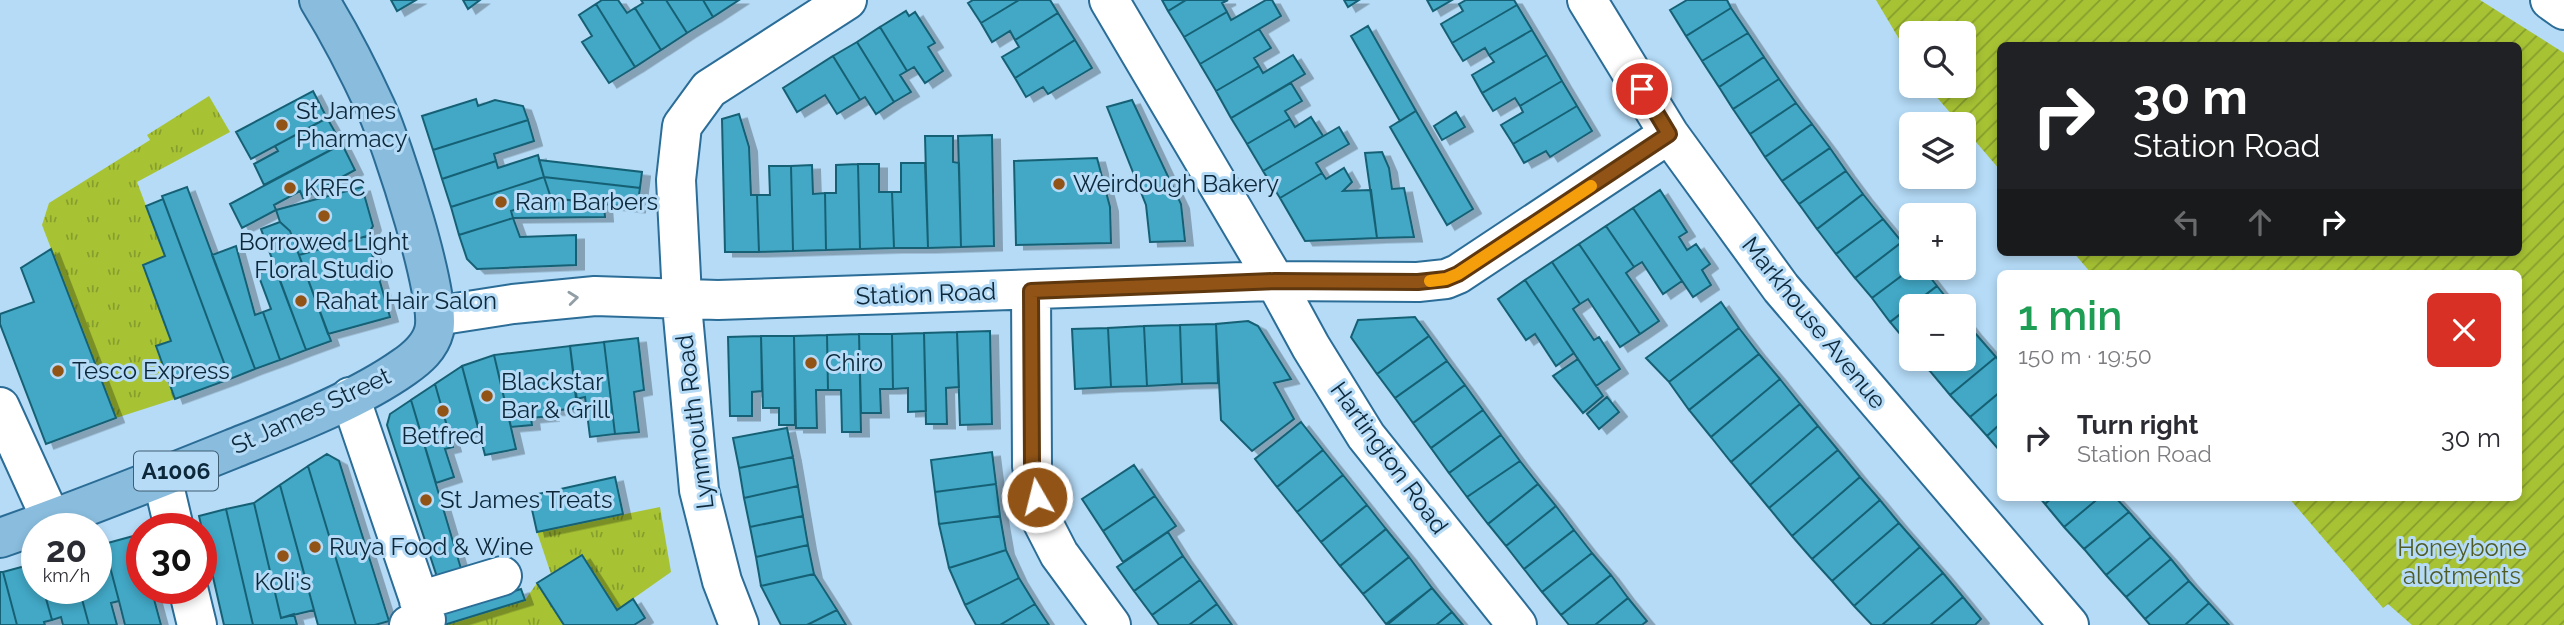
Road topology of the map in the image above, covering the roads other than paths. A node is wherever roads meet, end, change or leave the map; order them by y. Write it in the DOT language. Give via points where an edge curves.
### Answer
graph roads {
  1 [pos="319,0"];
  2 [pos="847,0"];
  3 [pos="1109,0"];
  4 [pos="1587,0"];
  5 [pos="2550,0"];
  6 [pos="2564,10"];
  7 [pos="1669,134"];
  8 [pos="1275,281"];
  9 [pos="1031,291"];
  10 [pos="682,298"];
  11 [pos="436,316"];
  12 [pos="350,397"];
  13 [pos="0,407"];
  14 [pos="162,477"];
  15 [pos="48,513"];
  16 [pos="67,513"];
  17 [pos="170,513"];
  18 [pos="21,530"];
  19 [pos="0,538"];
  20 [pos="502,576"];
  21 [pos="192,604"];
  22 [pos="418,615"];
  23 [pos="197,625"];
  24 [pos="739,625"];
  25 [pos="1111,625"];
  26 [pos="1517,625"];
  27 [pos="2069,625"];
  1 -- 11 [label="main road, St James Street / A1006" via="376,109 425,259"];
  2 -- 10 [label="street, Lynmouth Road" via="709,89 682,126 676,180"];
  3 -- 8 [label="street, Hartington Road"];
  4 -- 7 [label="street, Markhouse Avenue"];
  5 -- 6 [label="street"];
  7 -- 8 [label="street, Station Road" via="1446,279"];
  7 -- 27 [label="street, Markhouse Avenue" via="1781,288"];
  8 -- 9 [label="street, Station Road"];
  8 -- 26 [label="street, Hartington Road" via="1366,436"];
  9 -- 10 [label="street, Station Road"];
  9 -- 25 [label="street" via="1032,466 1041,519 1059,554"];
  11 -- 10 [label="street, Station Road, one-way" via="595,296"];
  10 -- 24 [label="street, Lynmouth Road" via="699,490 722,581"];
  11 -- 12 [label="main road, St James Street / A1006" via="427,347 403,367"];
  12 -- 14 [label="main road, St James Street / A1006"];
  12 -- 22 [label="street"];
  13 -- 15 [label="street"];
  14 -- 16 [label="main road, St James Street / A1006"];
  14 -- 17 [label="street"];
  18 -- 19 [label="main road, St James Street / A1006"];
  20 -- 22 [label="street"];
  21 -- 23 [label="street"];
}
